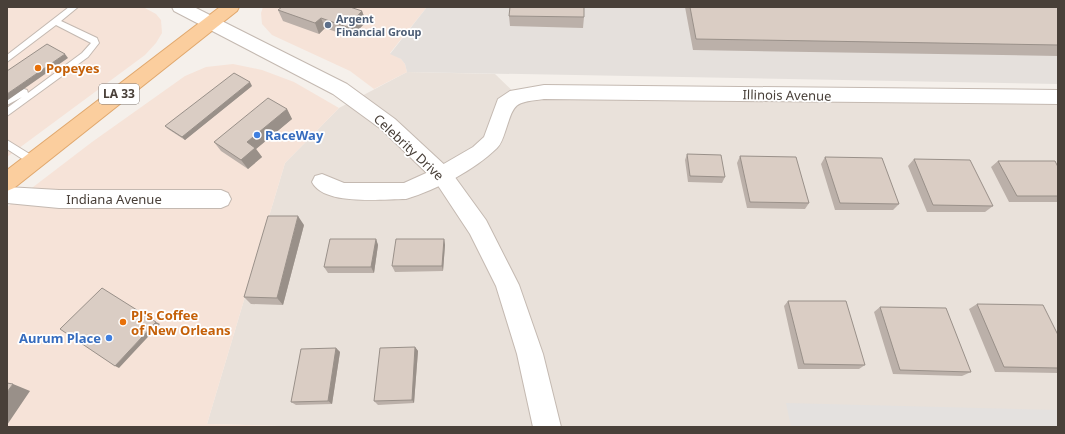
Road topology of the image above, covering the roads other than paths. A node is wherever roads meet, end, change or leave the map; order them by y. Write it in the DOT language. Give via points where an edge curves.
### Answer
graph roads {
  1 [pos="74,7"];
  2 [pos="180,7"];
  3 [pos="231,7"];
  4 [pos="55,22"];
  5 [pos="212,22"];
  6 [pos="7,59"];
  7 [pos="73,63"];
  8 [pos="1058,97"];
  9 [pos="7,102"];
  10 [pos="7,113"];
  11 [pos="7,144"];
  12 [pos="33,161"];
  13 [pos="442,175"];
  14 [pos="7,182"];
  15 [pos="322,182"];
  16 [pos="7,196"];
  17 [pos="221,199"];
  18 [pos="547,427"];
  1 -- 4 [label="lane"];
  2 -- 5 [label="street, Celebrity Drive"];
  3 -- 5 [label="main road, LA 33"];
  4 -- 6 [label="lane"];
  4 -- 7 [label="lane" via="94,40 93,47"];
  5 -- 12 [label="main road, LA 33"];
  5 -- 13 [label="street, Celebrity Drive" via="340,89 388,124"];
  7 -- 9 [label="lane" via="65,64"];
  7 -- 10 [label="lane"];
  8 -- 13 [label="street, Illinois Avenue" via="544,92 516,96 505,104 492,141 463,164"];
  11 -- 12 [label="lane"];
  12 -- 14 [label="main road, LA 33"];
  13 -- 15 [label="street" via="406,191 342,191"];
  13 -- 18 [label="street, Celebrity Drive" via="478,227 507,285 530,354"];
  16 -- 17 [label="street, Indiana Avenue" via="59,199"];
}
